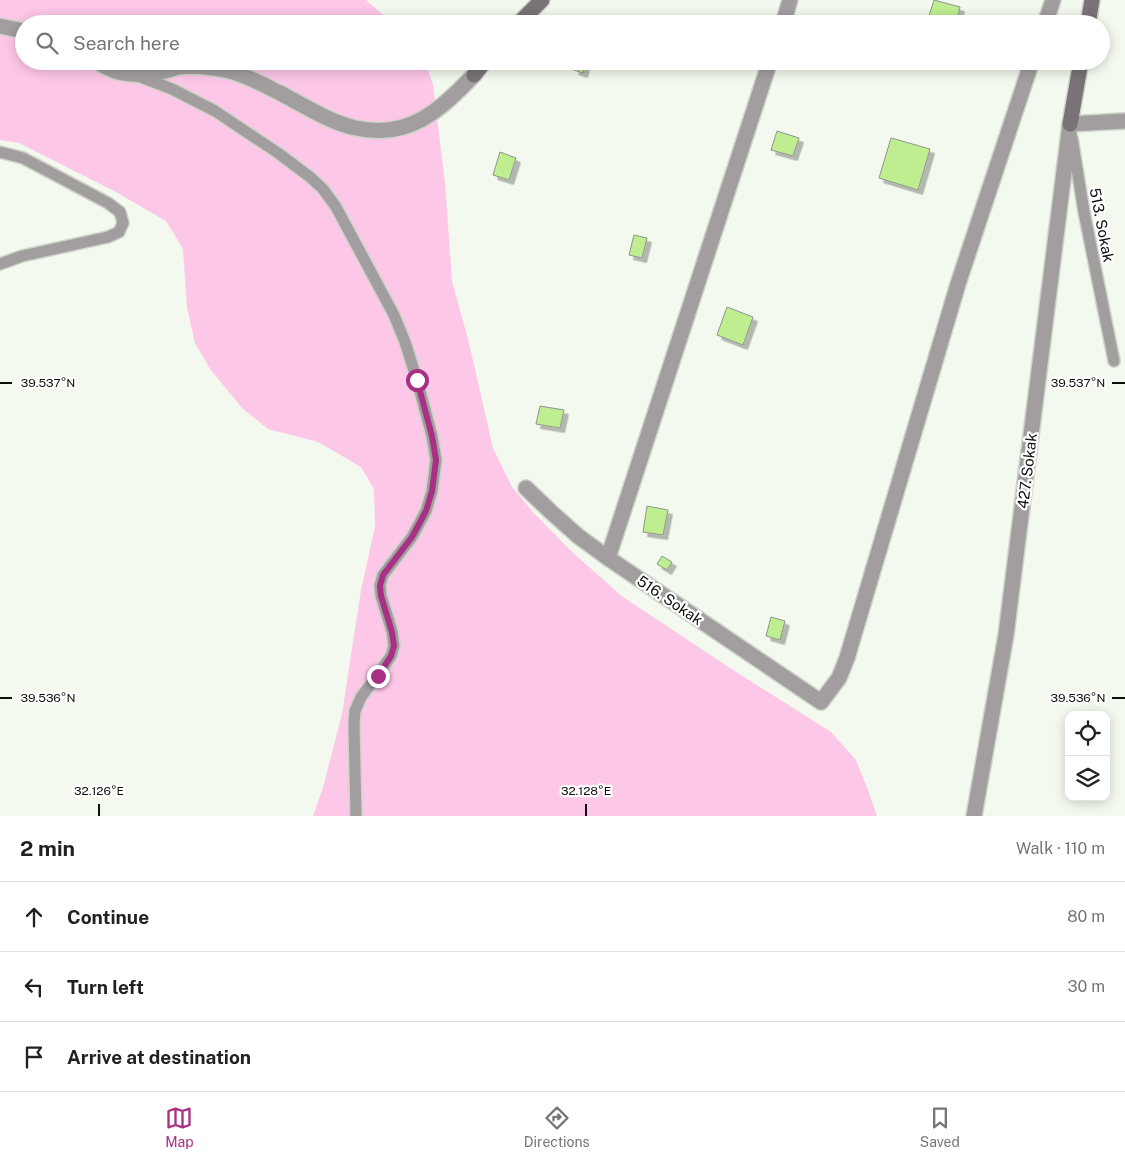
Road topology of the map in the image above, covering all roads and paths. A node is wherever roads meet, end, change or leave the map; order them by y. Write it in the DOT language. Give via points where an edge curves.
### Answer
graph roads {
  1 [pos="542,0"];
  2 [pos="790,0"];
  3 [pos="1053,0"];
  4 [pos="1092,0"];
  5 [pos="527,15"];
  6 [pos="786,15"];
  7 [pos="1048,15"];
  8 [pos="1090,15"];
  9 [pos="0,26"];
  10 [pos="15,29"];
  11 [pos="114,70"];
  12 [pos="170,70"];
  13 [pos="225,70"];
  14 [pos="478,70"];
  15 [pos="767,70"];
  16 [pos="1029,70"];
  17 [pos="1079,70"];
  18 [pos="133,74"];
  19 [pos="1125,122"];
  20 [pos="1070,124"];
  21 [pos="0,152"];
  22 [pos="0,264"];
  23 [pos="1114,361"];
  24 [pos="526,488"];
  25 [pos="608,558"];
  26 [pos="356,816"];
  27 [pos="974,816"];
  1 -- 5 [label="street"];
  2 -- 6 [label="street"];
  3 -- 7 [label="street"];
  4 -- 8 [label="street"];
  9 -- 10 [label="street"];
  11 -- 18 [label="street"];
  12 -- 18 [label="street"];
  13 -- 14 [label="street" via="247,77 329,118 355,128 376,131 396,130 432,114"];
  15 -- 25 [label="street"];
  16 -- 25 [label="street, 516. Sokak" via="958,284 847,658 839,678 821,702"];
  17 -- 20 [label="street"];
  18 -- 26 [label="lane" via="215,111 278,153 323,189 394,315 417,380 436,460 432,491 412,537 383,575 380,586 394,646 391,656 361,697 355,711"];
  19 -- 20 [label="street"];
  20 -- 23 [label="lane, 513. Sokak"];
  20 -- 27 [label="street, 427. Sokak" via="1006,635"];
  21 -- 22 [label="lane" via="23,158 108,202 120,212 123,223 119,232 108,237"];
  24 -- 25 [label="street, 516. Sokak" via="578,536"];
}
